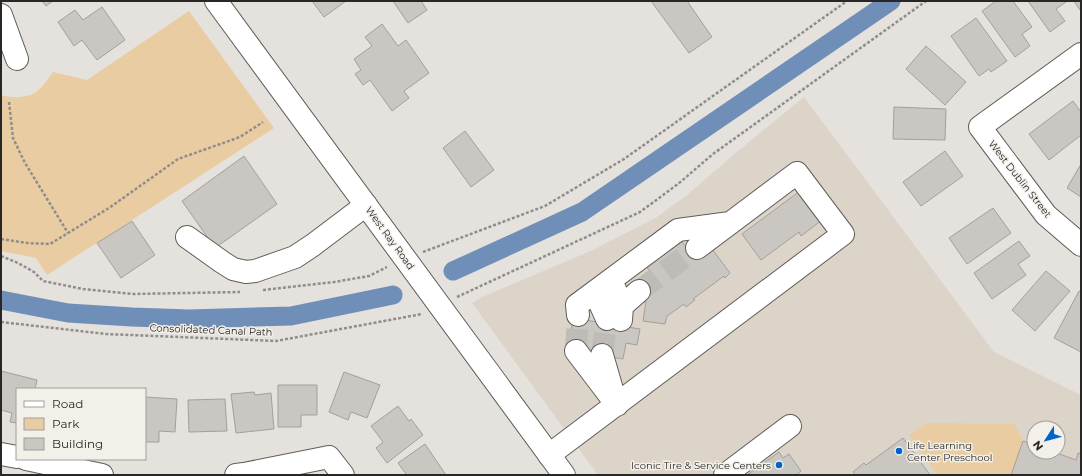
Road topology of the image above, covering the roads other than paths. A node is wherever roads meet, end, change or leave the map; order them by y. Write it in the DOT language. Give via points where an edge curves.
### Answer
graph roads {
  1 [pos="216,1"];
  2 [pos="1,15"];
  3 [pos="1081,54"];
  4 [pos="17,59"];
  5 [pos="366,205"];
  6 [pos="731,223"];
  7 [pos="187,237"];
  8 [pos="1081,245"];
  9 [pos="697,248"];
  10 [pos="603,286"];
  11 [pos="639,291"];
  12 [pos="604,316"];
  13 [pos="617,406"];
  14 [pos="790,426"];
  15 [pos="1,454"];
  16 [pos="550,455"];
  17 [pos="16,457"];
  18 [pos="31,460"];
  19 [pos="102,475"];
  20 [pos="236,475"];
  21 [pos="343,475"];
  22 [pos="564,475"];
  23 [pos="724,475"];
  1 -- 5 [label="main road, West Ray Road"];
  2 -- 4 [label="main road"];
  3 -- 8 [label="main road, West Dublin Street" via="980,127 1046,215"];
  5 -- 7 [label="main road" via="295,256 255,271 246,272 233,268"];
  5 -- 16 [label="main road, West Ray Road"];
  6 -- 9 [label="main road"];
  6 -- 10 [label="main road" via="678,230"];
  6 -- 13 [label="main road" via="797,173 843,234"];
  10 -- 12 [label="main road"];
  10 -- 12 [label="main road" via="577,305"];
  11 -- 12 [label="main road"];
  13 -- 13 [label="main road" via="596,354"];
  13 -- 16 [label="main road"];
  14 -- 23 [label="main road"];
  15 -- 17 [label="main road"];
  16 -- 22 [label="main road, West Ray Road"];
  18 -- 19 [label="main road"];
  20 -- 21 [label="main road" via="329,457"];
}
